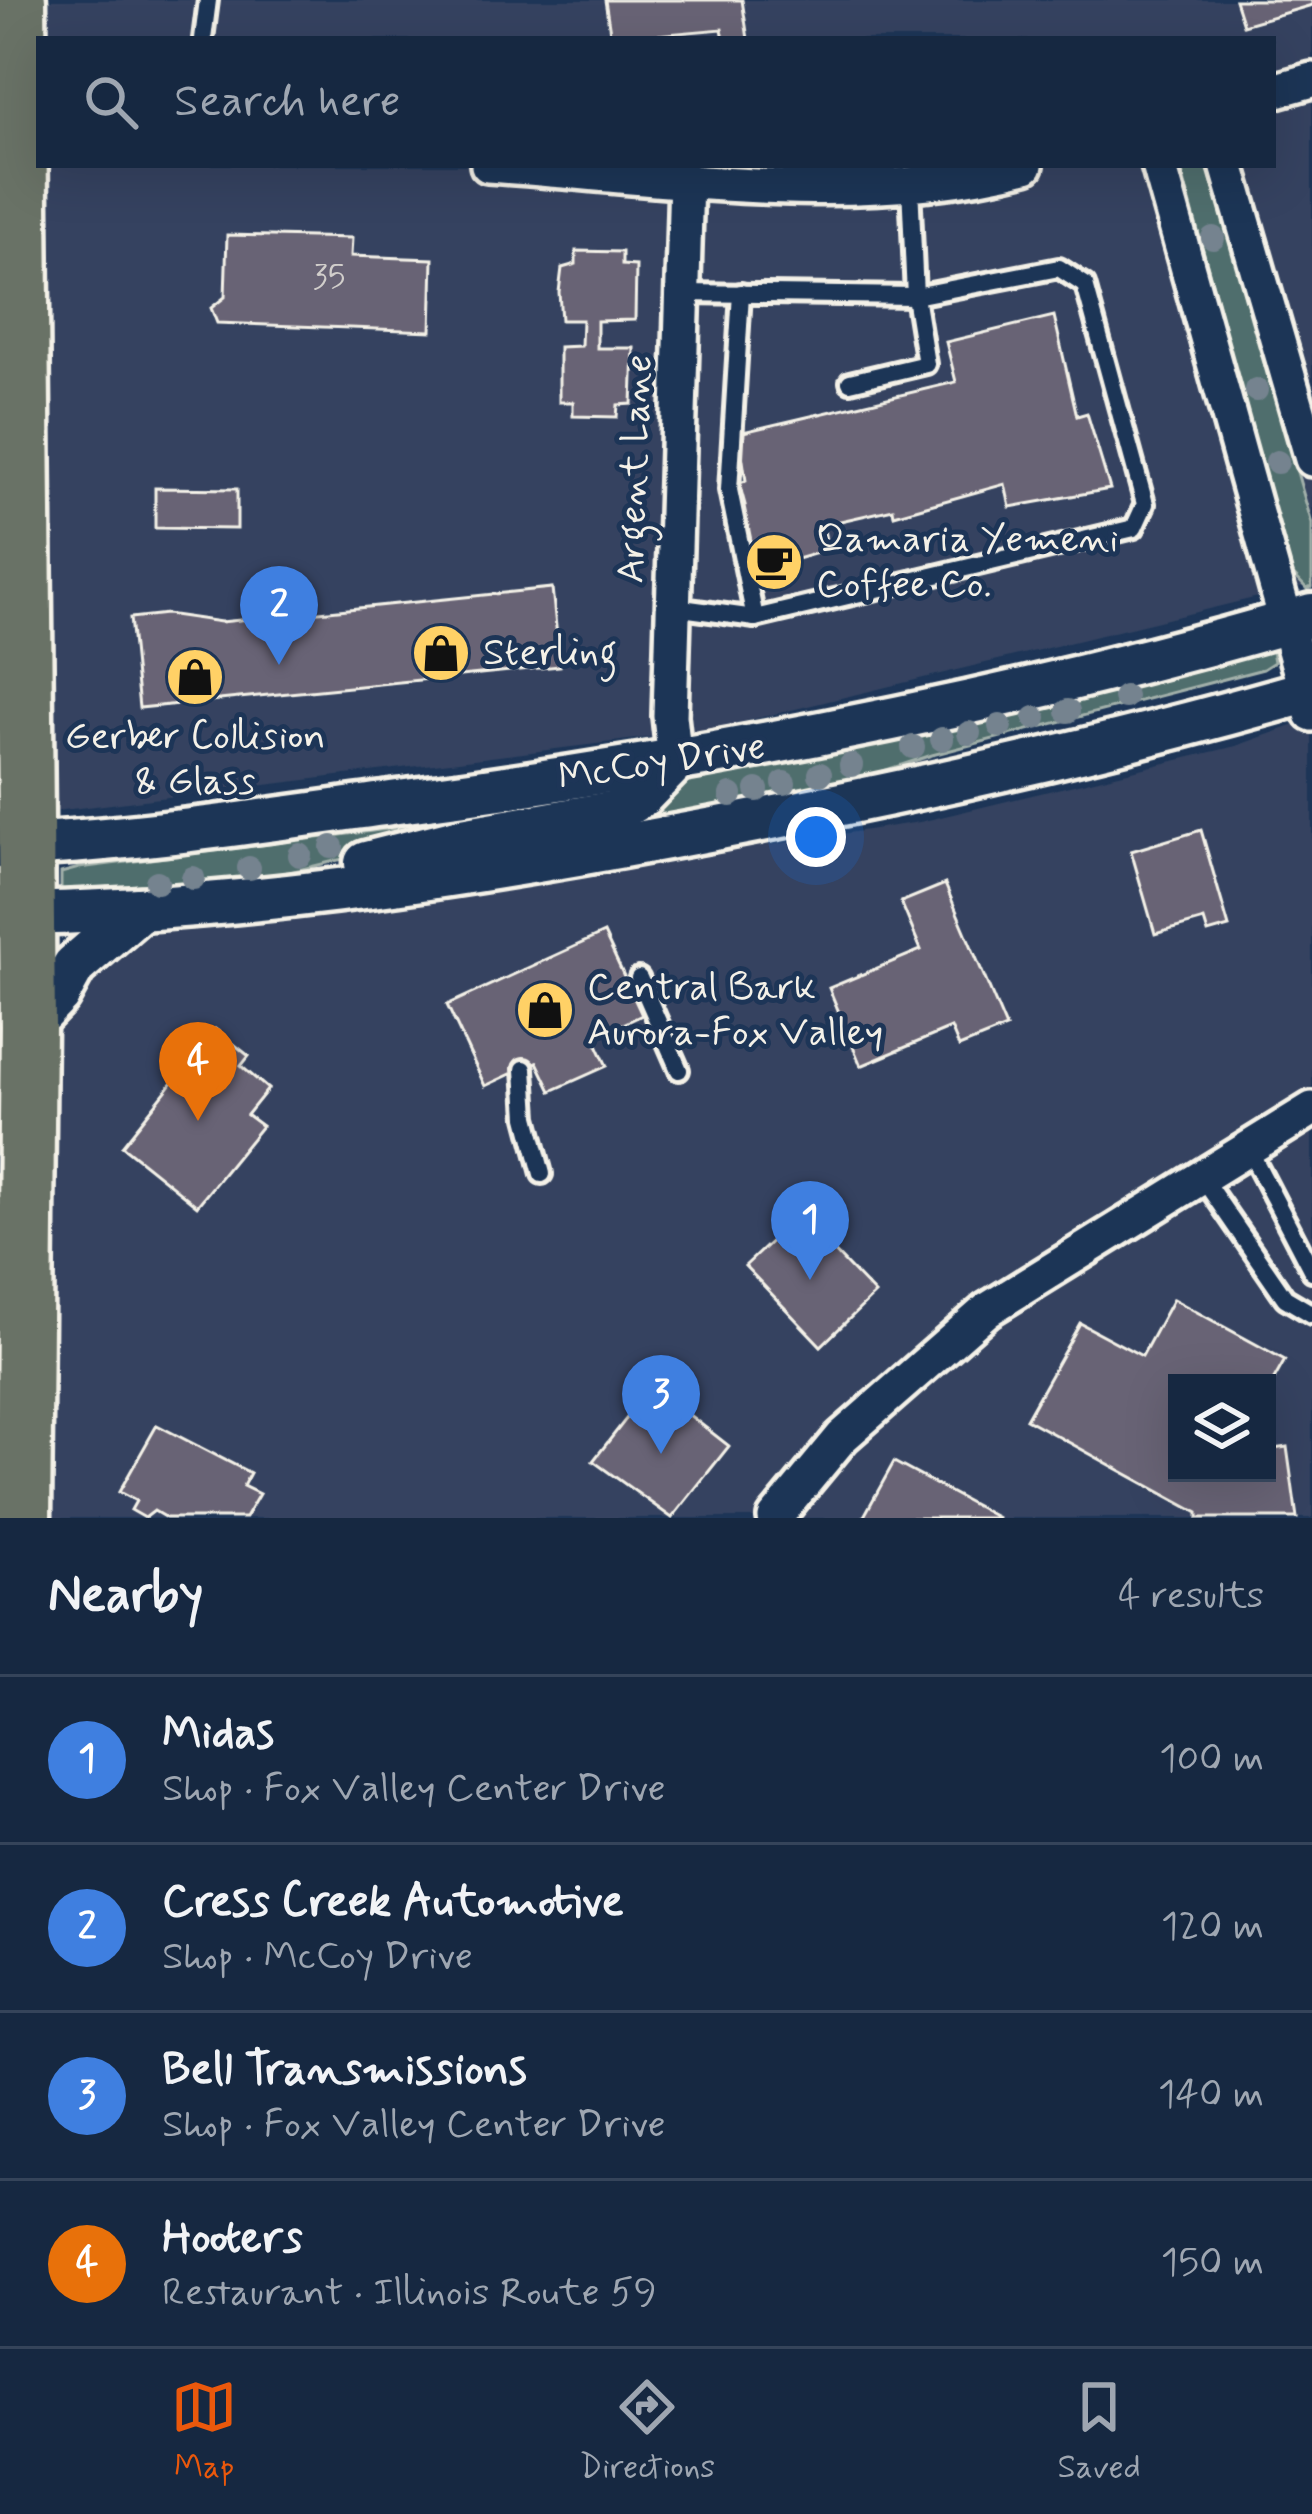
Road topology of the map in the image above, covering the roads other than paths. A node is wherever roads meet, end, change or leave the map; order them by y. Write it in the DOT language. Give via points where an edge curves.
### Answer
graph roads {
  1 [pos="18,0"];
  2 [pos="208,0"];
  3 [pos="203,36"];
  4 [pos="1312,80"];
  5 [pos="1276,90"];
  6 [pos="28,135"];
  7 [pos="530,168"];
  8 [pos="1008,168"];
  9 [pos="1160,168"];
  10 [pos="1228,168"];
  11 [pos="686,179"];
  12 [pos="910,184"];
  13 [pos="683,293"];
  14 [pos="741,293"];
  15 [pos="915,296"];
  16 [pos="850,382"];
  17 [pos="1312,460"];
  18 [pos="674,607"];
  19 [pos="755,617"];
  20 [pos="1299,619"];
  21 [pos="1310,698"];
  22 [pos="675,761"];
  23 [pos="12,845"];
  24 [pos="190,907"];
  25 [pos="140,909"];
  26 [pos="13,914"];
  27 [pos="639,978"];
  28 [pos="28,1026"];
  29 [pos="524,1069"];
  30 [pos="679,1070"];
  31 [pos="1312,1109"];
  32 [pos="1247,1146"];
  33 [pos="542,1174"];
  34 [pos="1201,1175"];
  35 [pos="1310,1263"];
  36 [pos="1312,1314"];
  37 [pos="23,1518"];
  38 [pos="775,1518"];
  1 -- 6 [label="main road"];
  2 -- 3 [label="lane"];
  4 -- 5 [label="street"];
  6 -- 23 [label="main road"];
  7 -- 11 [label="street"];
  8 -- 12 [label="street"];
  9 -- 20 [label="street"];
  10 -- 17 [label="street"];
  11 -- 12 [label="street"];
  11 -- 13 [label="street, Argent Lane"];
  12 -- 15 [label="lane"];
  13 -- 14 [label="lane"];
  13 -- 18 [label="street, Argent Lane"];
  14 -- 15 [label="lane"];
  14 -- 19 [label="lane" via="729,490"];
  15 -- 16 [label="lane" via="926,364"];
  15 -- 19 [label="lane" via="1059,268 1085,285 1144,504 1134,528"];
  18 -- 19 [label="lane"];
  18 -- 22 [label="street, Argent Lane"];
  20 -- 21 [label="street"];
  20 -- 22 [label="street, McCoy Drive" via="1014,694"];
  21 -- 24 [label="street, McCoy Drive" via="818,810 526,864"];
  22 -- 23 [label="street, McCoy Drive" via="247,823"];
  22 -- 24 [label="street" via="615,812 457,840"];
  23 -- 26 [label="main road"];
  24 -- 25 [label="street, McCoy Drive"];
  25 -- 26 [label="street, McCoy Drive"];
  25 -- 28 [label="street" via="74,966"];
  26 -- 28 [label="main road"];
  27 -- 30 [label="lane"];
  28 -- 37 [label="main road"];
  29 -- 33 [label="lane"];
  31 -- 32 [label="street"];
  32 -- 34 [label="street"];
  32 -- 35 [label="lane"];
  34 -- 36 [label="lane" via="1285,1298"];
  34 -- 38 [label="street" via="973,1321 842,1437"];
}
